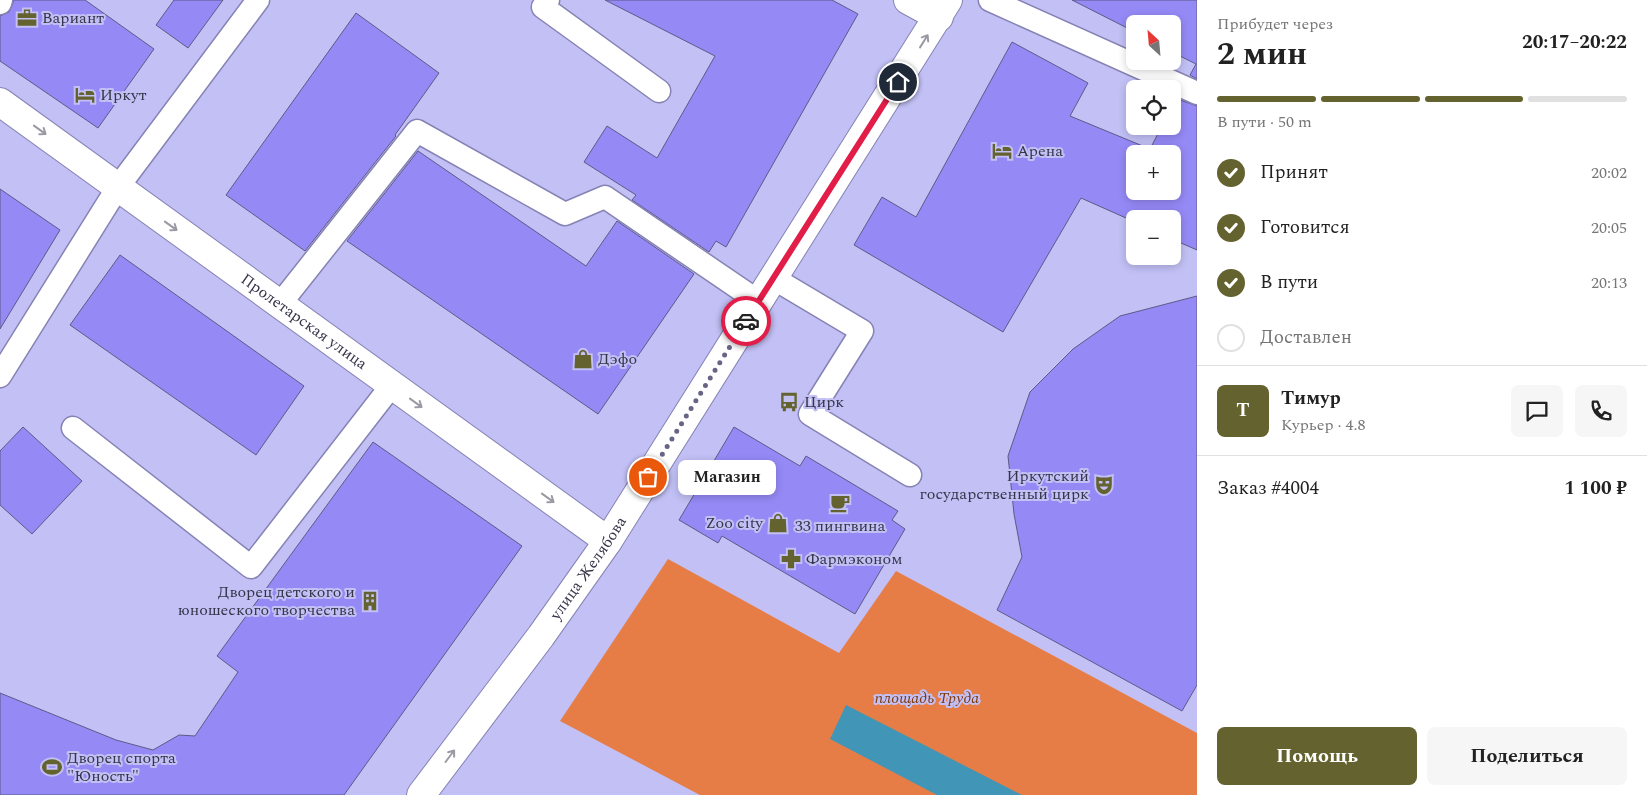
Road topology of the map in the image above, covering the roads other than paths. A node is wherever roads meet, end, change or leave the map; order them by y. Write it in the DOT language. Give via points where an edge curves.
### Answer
graph roads {
  1 [pos="258,0"];
  2 [pos="548,0"];
  3 [pos="908,0"];
  4 [pos="990,0"];
  5 [pos="943,8"];
  6 [pos="659,91"];
  7 [pos="1197,93"];
  8 [pos="0,102"];
  9 [pos="118,187"];
  10 [pos="774,278"];
  11 [pos="759,302"];
  12 [pos="280,304"];
  13 [pos="0,376"];
  14 [pos="392,385"];
  15 [pos="73,428"];
  16 [pos="910,475"];
  17 [pos="608,541"];
  18 [pos="421,795"];
  1 -- 9 [label="lane"];
  2 -- 6 [label="lane" via="544,7"];
  3 -- 5 [label="street"];
  4 -- 7 [label="lane"];
  10 -- 5 [label="street, улица Желябова, one-way"];
  8 -- 9 [label="street, Пролетарская улица, one-way"];
  9 -- 12 [label="street, Пролетарская улица, one-way"];
  9 -- 13 [label="lane"];
  10 -- 11 [label="street, улица Желябова"];
  10 -- 16 [label="lane" via="862,331 810,414"];
  11 -- 12 [label="lane" via="604,196 565,214 417,131"];
  11 -- 17 [label="street, улица Желябова"];
  12 -- 14 [label="street, Пролетарская улица"];
  14 -- 15 [label="lane" via="251,567"];
  14 -- 17 [label="street, Пролетарская улица, one-way"];
  18 -- 17 [label="street, улица Желябова, one-way"];
}
